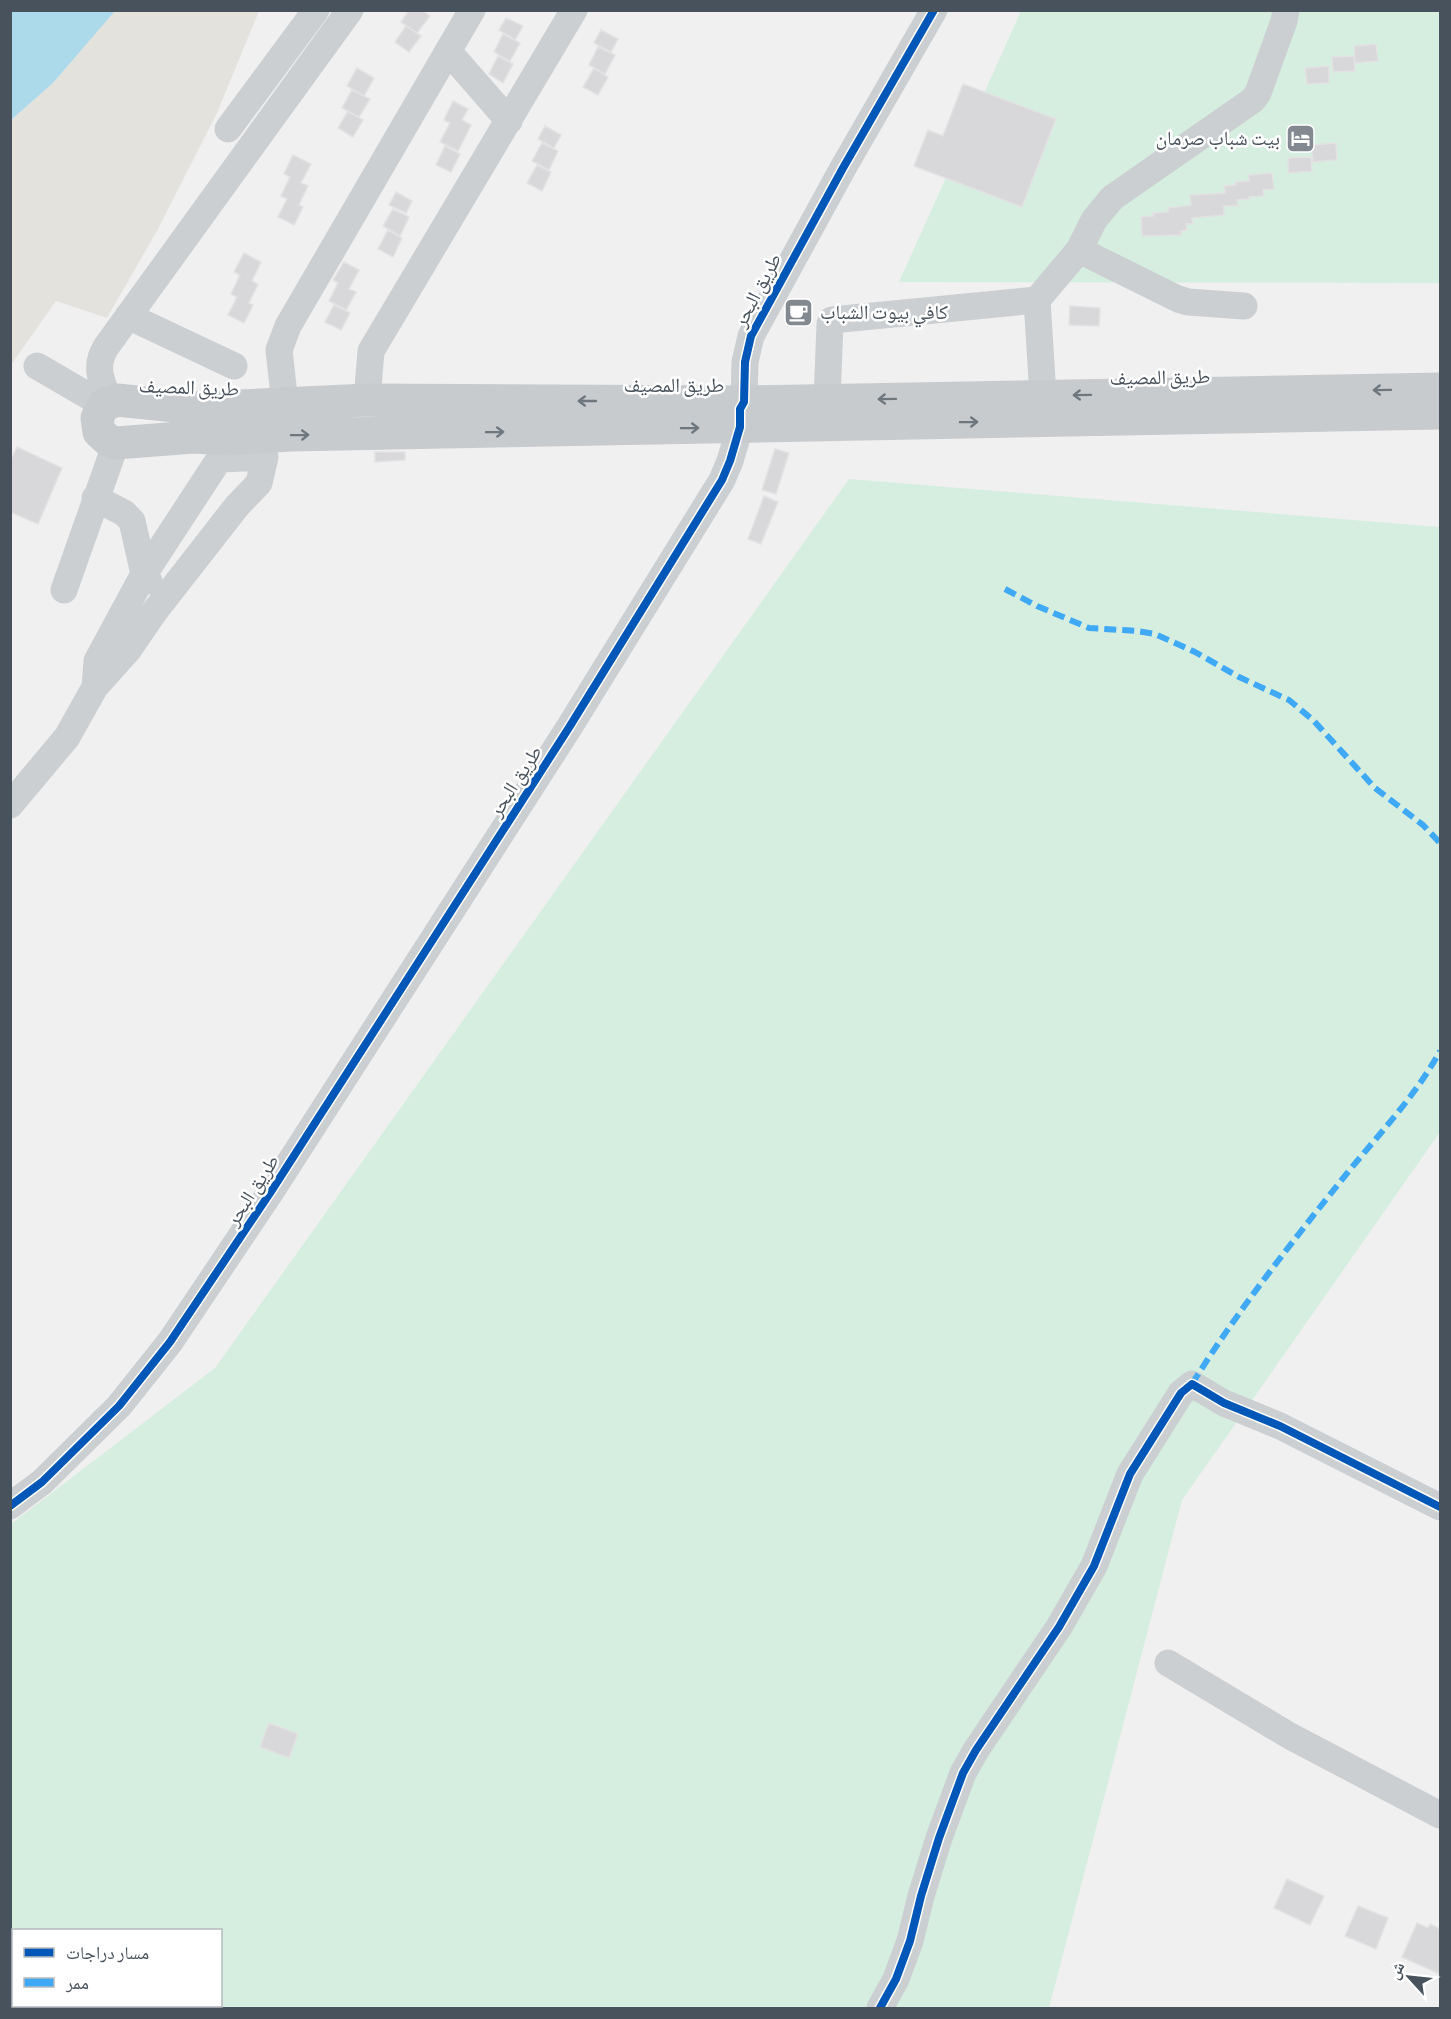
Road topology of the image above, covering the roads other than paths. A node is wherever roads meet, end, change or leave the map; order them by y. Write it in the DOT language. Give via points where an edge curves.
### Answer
graph roads {
  1 [pos="350,10"];
  2 [pos="471,10"];
  3 [pos="574,10"];
  4 [pos="934,10"];
  5 [pos="1286,10"];
  6 [pos="312,16"];
  7 [pos="330,37"];
  8 [pos="448,51"];
  9 [pos="509,121"];
  10 [pos="261,132"];
  11 [pos="1079,250"];
  12 [pos="1037,300"];
  13 [pos="1244,306"];
  14 [pos="128,316"];
  15 [pos="38,366"];
  16 [pos="234,366"];
  17 [pos="1440,389"];
  18 [pos="1043,396"];
  19 [pos="367,400"];
  20 [pos="827,400"];
  21 [pos="107,403"];
  22 [pos="285,404"];
  23 [pos="229,407"];
  24 [pos="742,414"];
  25 [pos="1440,414"];
  26 [pos="194,422"];
  27 [pos="227,440"];
  28 [pos="116,443"];
  29 [pos="95,498"];
  30 [pos="144,574"];
  31 [pos="64,590"];
  32 [pos="163,602"];
  33 [pos="95,687"];
  34 [pos="10,805"];
  35 [pos="10,1506"];
  36 [pos="1440,1507"];
  37 [pos="1168,1664"];
  38 [pos="1440,1815"];
  39 [pos="880,2008"];
  1 -- 7 [label="street"];
  2 -- 8 [label="street"];
  3 -- 9 [label="street"];
  4 -- 24 [label="street, طريق البحر" via="759,318 747,348"];
  5 -- 11 [label="street" via="1253,100 1112,198 1094,220"];
  6 -- 7 [label="street"];
  6 -- 10 [label="street" via="233,122"];
  7 -- 10 [label="street"];
  8 -- 9 [label="street"];
  8 -- 22 [label="street" via="285,334 279,350"];
  9 -- 19 [label="street" via="371,351"];
  10 -- 14 [label="street"];
  11 -- 12 [label="street"];
  11 -- 13 [label="street" via="1178,299"];
  12 -- 18 [label="street"];
  12 -- 20 [label="street" via="832,320"];
  14 -- 16 [label="street"];
  14 -- 21 [label="street" via="99,361"];
  15 -- 21 [label="street"];
  17 -- 18 [label="main road, طريق المصيف, one-way"];
  18 -- 20 [label="main road, طريق المصيف, one-way"];
  19 -- 22 [label="main road, طريق المصيف"];
  24 -- 19 [label="main road, طريق المصيف, one-way"];
  20 -- 24 [label="main road, طريق المصيف"];
  21 -- 26 [label="main road, طريق المصيف" via="117,400"];
  21 -- 28 [label="main road" via="97,418 99,432"];
  22 -- 23 [label="main road, طريق المصيف"];
  23 -- 26 [label="main road, طريق المصيف"];
  23 -- 27 [label="main road"];
  24 -- 25 [label="main road, طريق المصيف, one-way"];
  27 -- 24 [label="main road, طريق المصيف, one-way"];
  24 -- 35 [label="street, طريق البحر" via="722,480 570,726 272,1190 170,1342 119,1406 42,1482"];
  26 -- 27 [label="main road, طريق المصيف"];
  26 -- 28 [label="main road, طريق المصيف"];
  28 -- 29 [label="street"];
  29 -- 30 [label="street" via="124,513 132,522"];
  29 -- 31 [label="street"];
  30 -- 32 [label="street"];
  30 -- 32 [label="street" via="218,461 265,457 259,483"];
  30 -- 33 [label="street" via="97,662"];
  32 -- 33 [label="street"];
  33 -- 34 [label="street" via="68,737"];
  36 -- 39 [label="street" via="1192,1384 1181,1393 1130,1474 1094,1566 1065,1617 963,1773 939,1838 910,1941"];
  37 -- 38 [label="street" via="1290,1736"];
}
